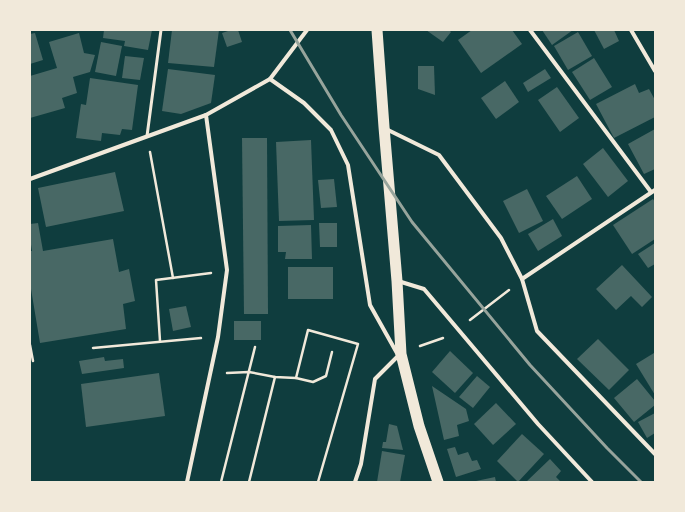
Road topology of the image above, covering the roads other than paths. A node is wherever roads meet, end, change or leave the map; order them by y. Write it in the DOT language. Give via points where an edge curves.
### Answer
graph roads {
  1 [pos="161,30"];
  2 [pos="308,30"];
  3 [pos="377,30"];
  4 [pos="530,30"];
  5 [pos="631,30"];
  6 [pos="655,71"];
  7 [pos="270,79"];
  8 [pos="206,115"];
  9 [pos="384,127"];
  10 [pos="148,136"];
  11 [pos="30,179"];
  12 [pos="653,191"];
  13 [pos="522,279"];
  14 [pos="397,281"];
  15 [pos="399,355"];
  16 [pos="655,454"];
  17 [pos="188,482"];
  18 [pos="356,482"];
  19 [pos="438,482"];
  20 [pos="592,482"];
  1 -- 10 [label="lane"];
  2 -- 7 [label="street"];
  3 -- 9 [label="highway"];
  4 -- 12 [label="street"];
  5 -- 6 [label="street"];
  7 -- 8 [label="street"];
  7 -- 15 [label="street" via="304,103 331,130 348,166 370,305"];
  8 -- 10 [label="street"];
  8 -- 17 [label="street" via="227,270 218,337"];
  9 -- 13 [label="street" via="439,155 501,238"];
  9 -- 14 [label="highway"];
  10 -- 11 [label="street"];
  12 -- 13 [label="street"];
  13 -- 16 [label="street" via="537,331"];
  14 -- 15 [label="highway"];
  14 -- 20 [label="street" via="424,289 538,424"];
  15 -- 18 [label="street" via="375,379"];
  15 -- 19 [label="highway"];
}
